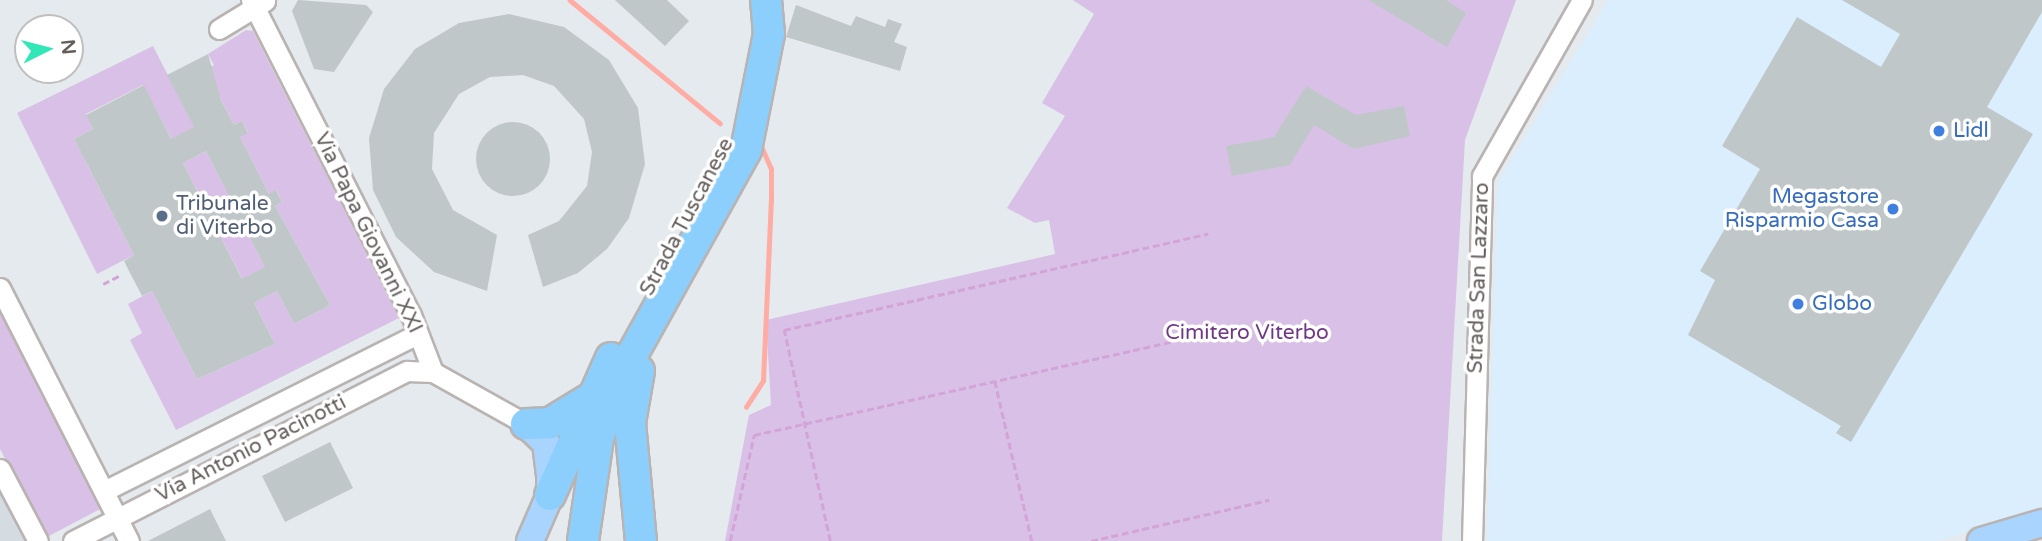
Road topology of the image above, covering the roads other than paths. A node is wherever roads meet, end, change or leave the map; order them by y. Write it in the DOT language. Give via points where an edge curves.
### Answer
graph roads {
  1 [pos="747,0"];
  2 [pos="1581,0"];
  3 [pos="257,3"];
  4 [pos="774,10"];
  5 [pos="219,29"];
  6 [pos="680,273"];
  7 [pos="0,288"];
  8 [pos="417,334"];
  9 [pos="433,372"];
  10 [pos="317,383"];
  11 [pos="329,408"];
  12 [pos="586,410"];
  13 [pos="526,424"];
  14 [pos="166,460"];
  15 [pos="0,469"];
  16 [pos="179,485"];
  17 [pos="104,491"];
  18 [pos="550,495"];
  19 [pos="117,518"];
  20 [pos="2042,523"];
  21 [pos="38,541"];
  22 [pos="74,541"];
  23 [pos="129,541"];
  24 [pos="530,541"];
  25 [pos="565,541"];
  26 [pos="583,541"];
  27 [pos="641,541"];
  28 [pos="1472,541"];
  29 [pos="1981,541"];
  1 -- 12 [label="highway, Strada Tuscanese" via="750,53 729,145"];
  2 -- 28 [label="street, Strada San Lazzaro" via="1482,176"];
  3 -- 5 [label="street"];
  3 -- 8 [label="street, Via Papa Giovanni XXI"];
  4 -- 6 [label="highway, Strada Tuscanese" via="746,150"];
  6 -- 26 [label="highway" via="627,364 598,439"];
  6 -- 27 [label="highway" via="632,393"];
  7 -- 17 [label="street"];
  8 -- 9 [label="street, Via Papa Giovanni XXI"];
  8 -- 10 [label="street, Via Antonio Pacinotti"];
  9 -- 11 [label="street, Via Antonio Pacinotti" via="407,371"];
  9 -- 13 [label="street"];
  10 -- 11 [label="street"];
  10 -- 14 [label="street, Via Antonio Pacinotti"];
  11 -- 16 [label="street, Via Antonio Pacinotti"];
  12 -- 13 [label="highway" via="550,424"];
  12 -- 18 [label="highway, Strada Tuscanese"];
  12 -- 25 [label="highway"];
  13 -- 18 [label="main road" via="546,443"];
  14 -- 16 [label="street"];
  14 -- 17 [label="street, Via Antonio Pacinotti"];
  15 -- 21 [label="street"];
  16 -- 19 [label="street, Via Antonio Pacinotti"];
  17 -- 19 [label="street"];
  18 -- 24 [label="main road"];
  19 -- 22 [label="street, Via Antonio Pacinotti"];
  19 -- 23 [label="street"];
  20 -- 29 [label="main road"];
}
